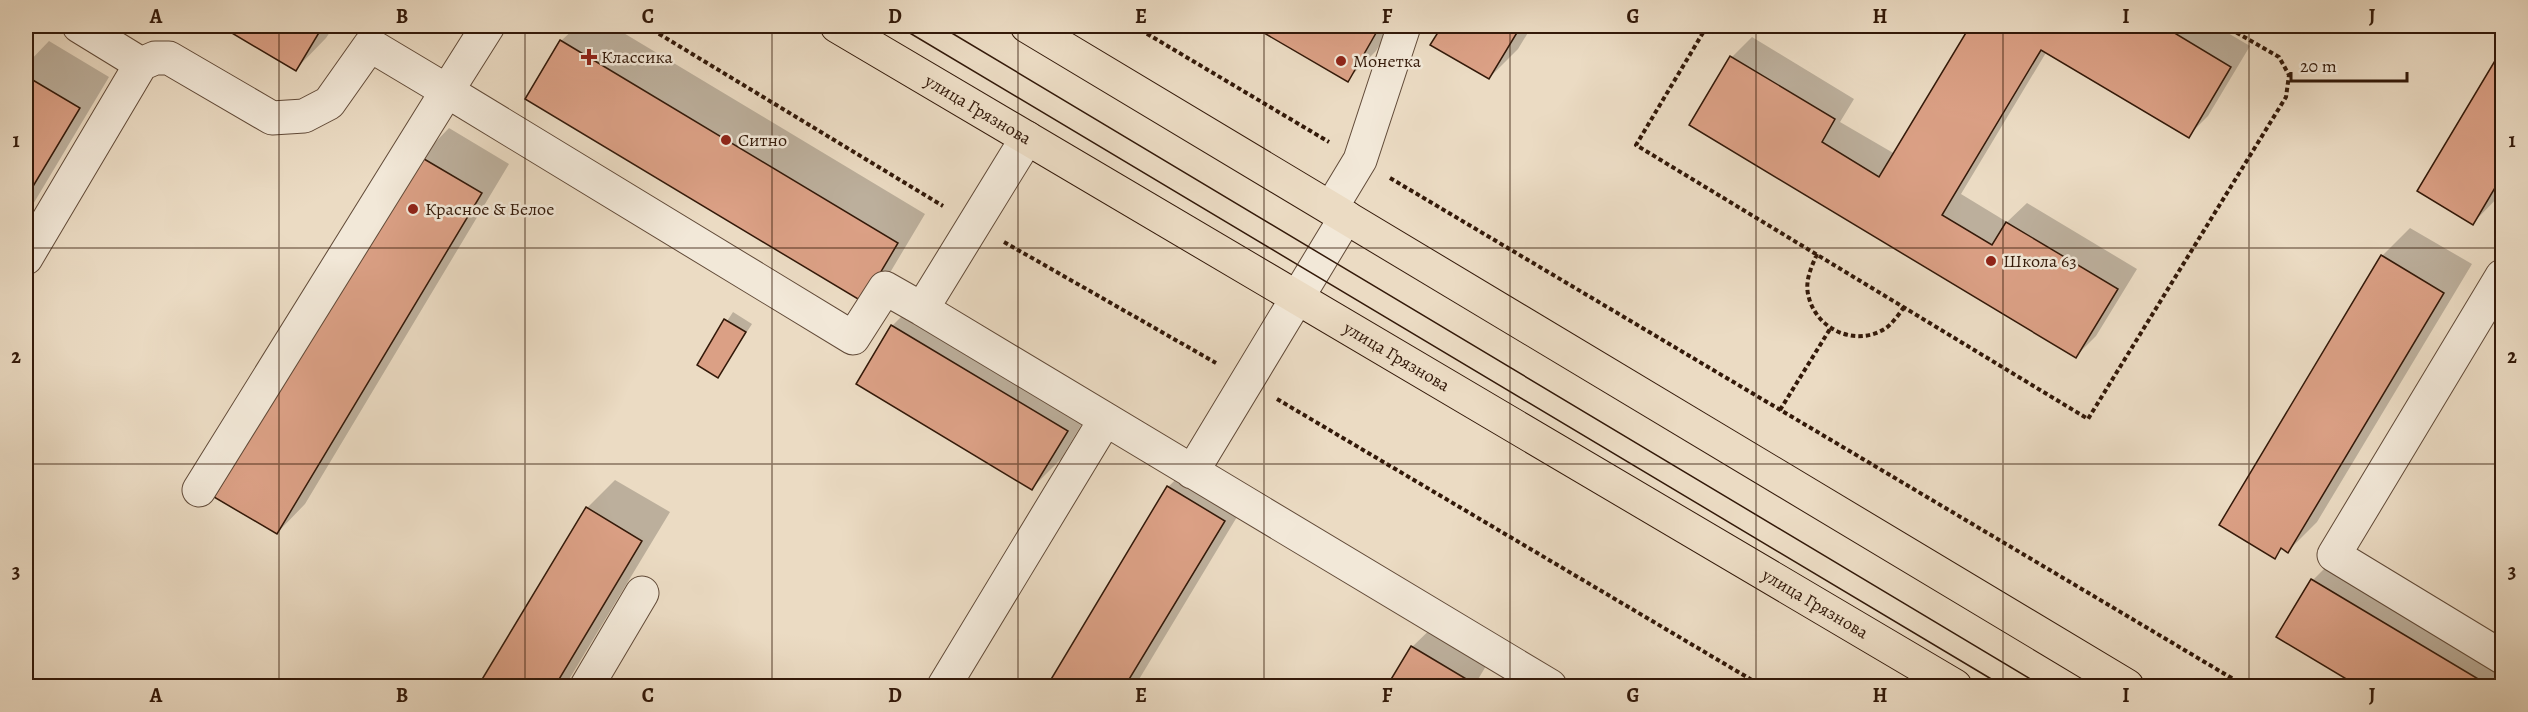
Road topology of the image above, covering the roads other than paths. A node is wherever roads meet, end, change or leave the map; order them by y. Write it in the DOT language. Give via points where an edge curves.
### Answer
graph roads {
  1 [pos="79,26"];
  2 [pos="488,26"];
  3 [pos="837,26"];
  4 [pos="1027,26"];
  5 [pos="1404,26"];
  6 [pos="141,64"];
  7 [pos="447,91"];
  8 [pos="1027,138"];
  9 [pos="1338,213"];
  10 [pos="26,258"];
  11 [pos="2502,276"];
  12 [pos="1297,298"];
  13 [pos="922,309"];
  14 [pos="1105,420"];
  15 [pos="1192,472"];
  16 [pos="199,490"];
  17 [pos="642,593"];
  18 [pos="2502,657"];
  19 [pos="587,687"];
  20 [pos="944,687"];
  21 [pos="1550,687"];
  22 [pos="1955,687"];
  23 [pos="2127,687"];
  1 -- 6 [label="lane"];
  2 -- 7 [label="lane"];
  3 -- 8 [label="main road, улица Грязнова"];
  4 -- 9 [label="main road"];
  5 -- 9 [label="lane" via="1360,160"];
  6 -- 7 [label="lane" via="169,58 272,118 304,116 329,104 370,45"];
  6 -- 10 [label="lane"];
  7 -- 13 [label="lane" via="853,338 885,288"];
  7 -- 16 [label="lane"];
  8 -- 12 [label="main road, улица Грязнова"];
  8 -- 13 [label="lane"];
  9 -- 12 [label="lane"];
  9 -- 23 [label="main road"];
  11 -- 18 [label="lane" via="2334,555"];
  12 -- 15 [label="lane"];
  12 -- 22 [label="main road, улица Грязнова"];
  13 -- 14 [label="lane"];
  14 -- 15 [label="lane"];
  14 -- 20 [label="lane"];
  15 -- 21 [label="lane"];
  17 -- 19 [label="lane"];
}
